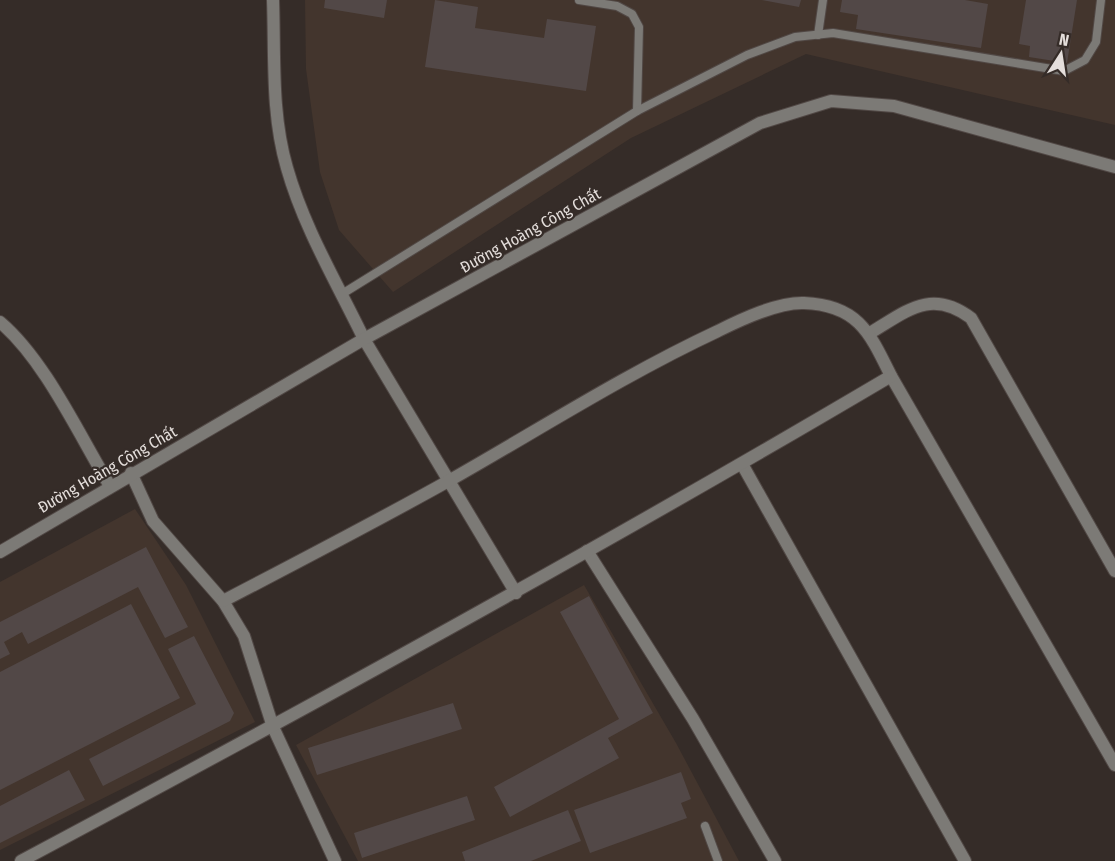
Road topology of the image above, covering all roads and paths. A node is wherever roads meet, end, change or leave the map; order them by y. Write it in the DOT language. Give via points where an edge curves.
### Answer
graph roads {
  1 [pos="273,0"];
  2 [pos="579,0"];
  3 [pos="823,0"];
  4 [pos="1101,0"];
  5 [pos="818,35"];
  6 [pos="637,111"];
  7 [pos="1115,167"];
  8 [pos="342,294"];
  9 [pos="0,322"];
  10 [pos="870,333"];
  11 [pos="364,339"];
  12 [pos="891,376"];
  13 [pos="742,464"];
  14 [pos="131,474"];
  15 [pos="450,480"];
  16 [pos="110,486"];
  17 [pos="587,551"];
  18 [pos="0,552"];
  19 [pos="1115,571"];
  20 [pos="516,593"];
  21 [pos="223,601"];
  22 [pos="273,728"];
  23 [pos="1115,765"];
  24 [pos="705,826"];
  25 [pos="21,861"];
  26 [pos="335,861"];
  27 [pos="718,861"];
  28 [pos="775,861"];
  29 [pos="964,861"];
  1 -- 8 [label="street" via="276,113 287,167 304,217"];
  2 -- 6 [label="lane" via="617,6 632,14 639,27"];
  3 -- 5 [label="lane"];
  4 -- 5 [label="lane" via="1096,42 1085,60 1064,71 833,33"];
  5 -- 6 [label="lane" via="795,37 747,55"];
  6 -- 8 [label="lane"];
  7 -- 11 [label="street, Đường Hoàng Công Chất" via="894,106 831,101 760,123"];
  8 -- 11 [label="street"];
  9 -- 16 [label="street" via="16,335 37,363"];
  10 -- 12 [label="street"];
  10 -- 15 [label="street" via="855,318 826,305 801,303 751,315 675,351"];
  10 -- 19 [label="street" via="914,308 935,302 955,306 971,318"];
  11 -- 14 [label="street, Đường Hoàng Công Chất"];
  11 -- 15 [label="street"];
  12 -- 13 [label="street"];
  12 -- 23 [label="street"];
  13 -- 17 [label="street"];
  13 -- 29 [label="street"];
  14 -- 16 [label="street, Đường Hoàng Công Chất"];
  14 -- 21 [label="street" via="153,521"];
  15 -- 20 [label="street"];
  15 -- 21 [label="street"];
  16 -- 18 [label="street, Đường Hoàng Công Chất"];
  17 -- 20 [label="street"];
  17 -- 28 [label="street" via="693,719"];
  20 -- 22 [label="street"];
  21 -- 22 [label="street" via="244,636"];
  22 -- 25 [label="street"];
  22 -- 26 [label="street"];
  24 -- 27 [label="lane"];
}
